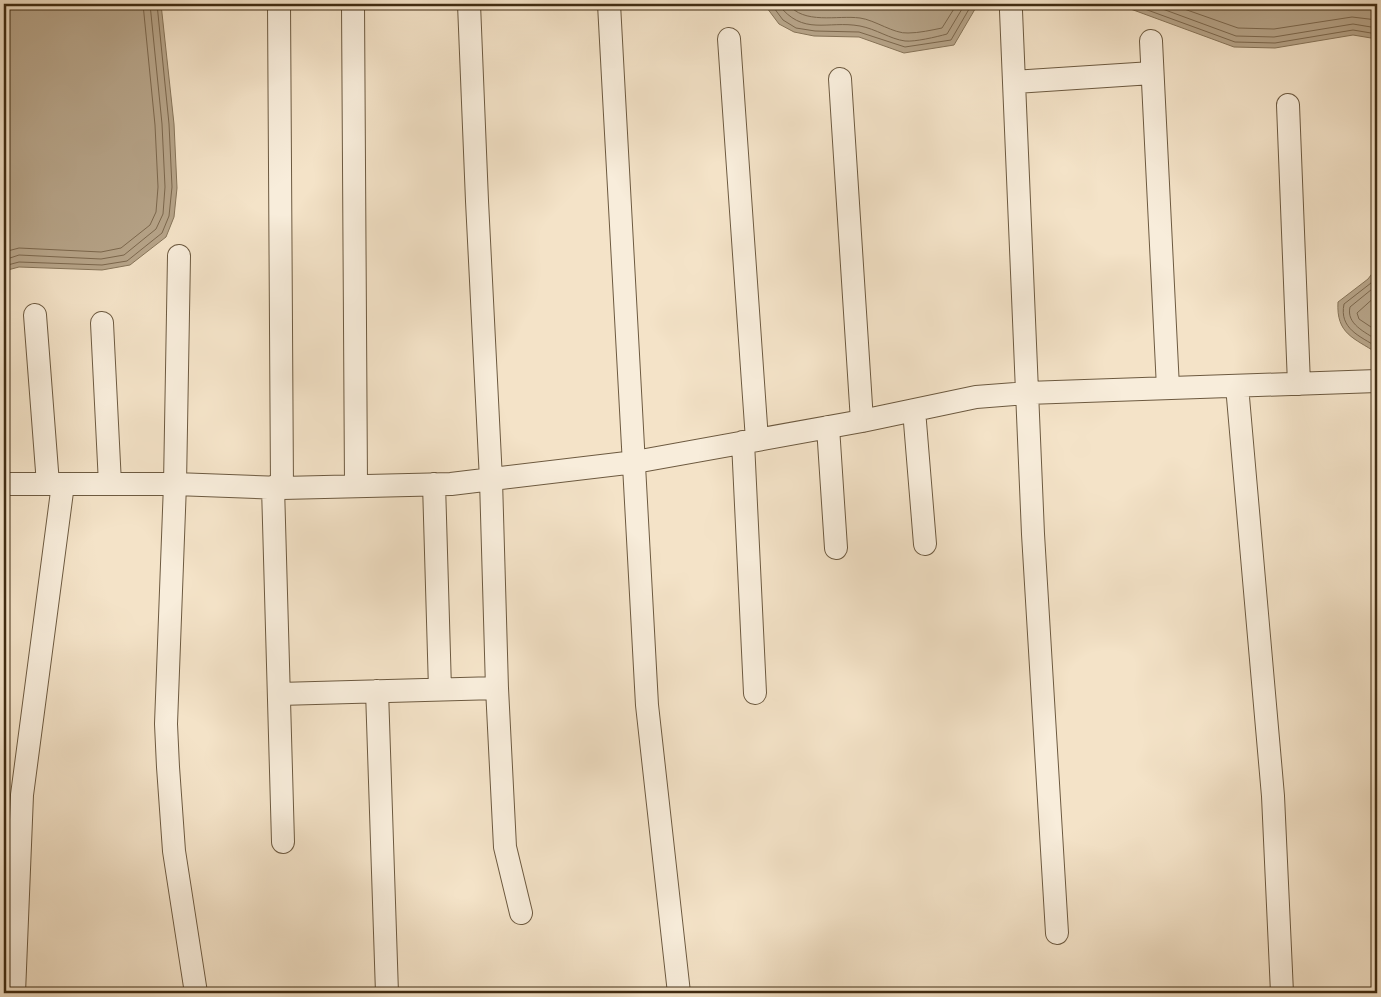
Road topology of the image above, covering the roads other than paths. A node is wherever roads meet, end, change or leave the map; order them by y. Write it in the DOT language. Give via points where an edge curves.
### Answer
graph roads {
  1 [pos="279,4"];
  2 [pos="353,4"];
  3 [pos="469,4"];
  4 [pos="609,4"];
  5 [pos="1011,11"];
  6 [pos="730,40"];
  7 [pos="1151,41"];
  8 [pos="1152,73"];
  9 [pos="840,79"];
  10 [pos="1014,82"];
  11 [pos="1288,105"];
  12 [pos="179,256"];
  13 [pos="35,314"];
  14 [pos="102,323"];
  15 [pos="1377,382"];
  16 [pos="1299,384"];
  17 [pos="1237,386"];
  18 [pos="1168,388"];
  19 [pos="1027,393"];
  20 [pos="914,410"];
  21 [pos="862,421"];
  22 [pos="828,427"];
  23 [pos="750,441"];
  24 [pos="635,462"];
  25 [pos="491,480"];
  26 [pos="4,484"];
  27 [pos="55,484"];
  28 [pos="110,484"];
  29 [pos="175,484"];
  30 [pos="434,484"];
  31 [pos="356,485"];
  32 [pos="277,488"];
  33 [pos="925,544"];
  34 [pos="836,548"];
  35 [pos="440,688"];
  36 [pos="497,688"];
  37 [pos="377,691"];
  38 [pos="755,693"];
  39 [pos="279,694"];
  40 [pos="12,830"];
  41 [pos="283,842"];
  42 [pos="521,913"];
  43 [pos="1057,933"];
  44 [pos="14,993"];
  45 [pos="196,993"];
  46 [pos="387,993"];
  47 [pos="679,993"];
  48 [pos="1282,993"];
  1 -- 32 [label="street"];
  2 -- 31 [label="street"];
  3 -- 25 [label="street"];
  4 -- 24 [label="street"];
  5 -- 10 [label="street"];
  6 -- 23 [label="street"];
  7 -- 8 [label="street"];
  8 -- 10 [label="street"];
  8 -- 18 [label="street"];
  9 -- 21 [label="street"];
  10 -- 19 [label="street"];
  11 -- 16 [label="street"];
  12 -- 29 [label="street"];
  13 -- 27 [label="street"];
  14 -- 28 [label="street"];
  15 -- 16 [label="street"];
  16 -- 17 [label="street"];
  17 -- 18 [label="street"];
  17 -- 48 [label="street" via="1273,796"];
  18 -- 19 [label="street"];
  19 -- 20 [label="street" via="976,397"];
  19 -- 43 [label="street"];
  20 -- 21 [label="street"];
  20 -- 33 [label="street"];
  21 -- 22 [label="street"];
  22 -- 23 [label="street"];
  22 -- 34 [label="street"];
  23 -- 24 [label="street"];
  23 -- 38 [label="street"];
  24 -- 25 [label="street"];
  24 -- 47 [label="street" via="647,706"];
  25 -- 30 [label="street"];
  25 -- 36 [label="street"];
  26 -- 27 [label="street"];
  27 -- 28 [label="street"];
  27 -- 40 [label="street" via="22,794"];
  28 -- 29 [label="street"];
  29 -- 32 [label="street"];
  29 -- 45 [label="street" via="166,724 174,852"];
  30 -- 31 [label="street"];
  30 -- 35 [label="street"];
  31 -- 32 [label="street"];
  32 -- 39 [label="street"];
  35 -- 36 [label="street"];
  35 -- 37 [label="street"];
  36 -- 42 [label="street" via="505,847"];
  37 -- 39 [label="street"];
  37 -- 46 [label="street"];
  39 -- 41 [label="street"];
  40 -- 44 [label="street"];
}
